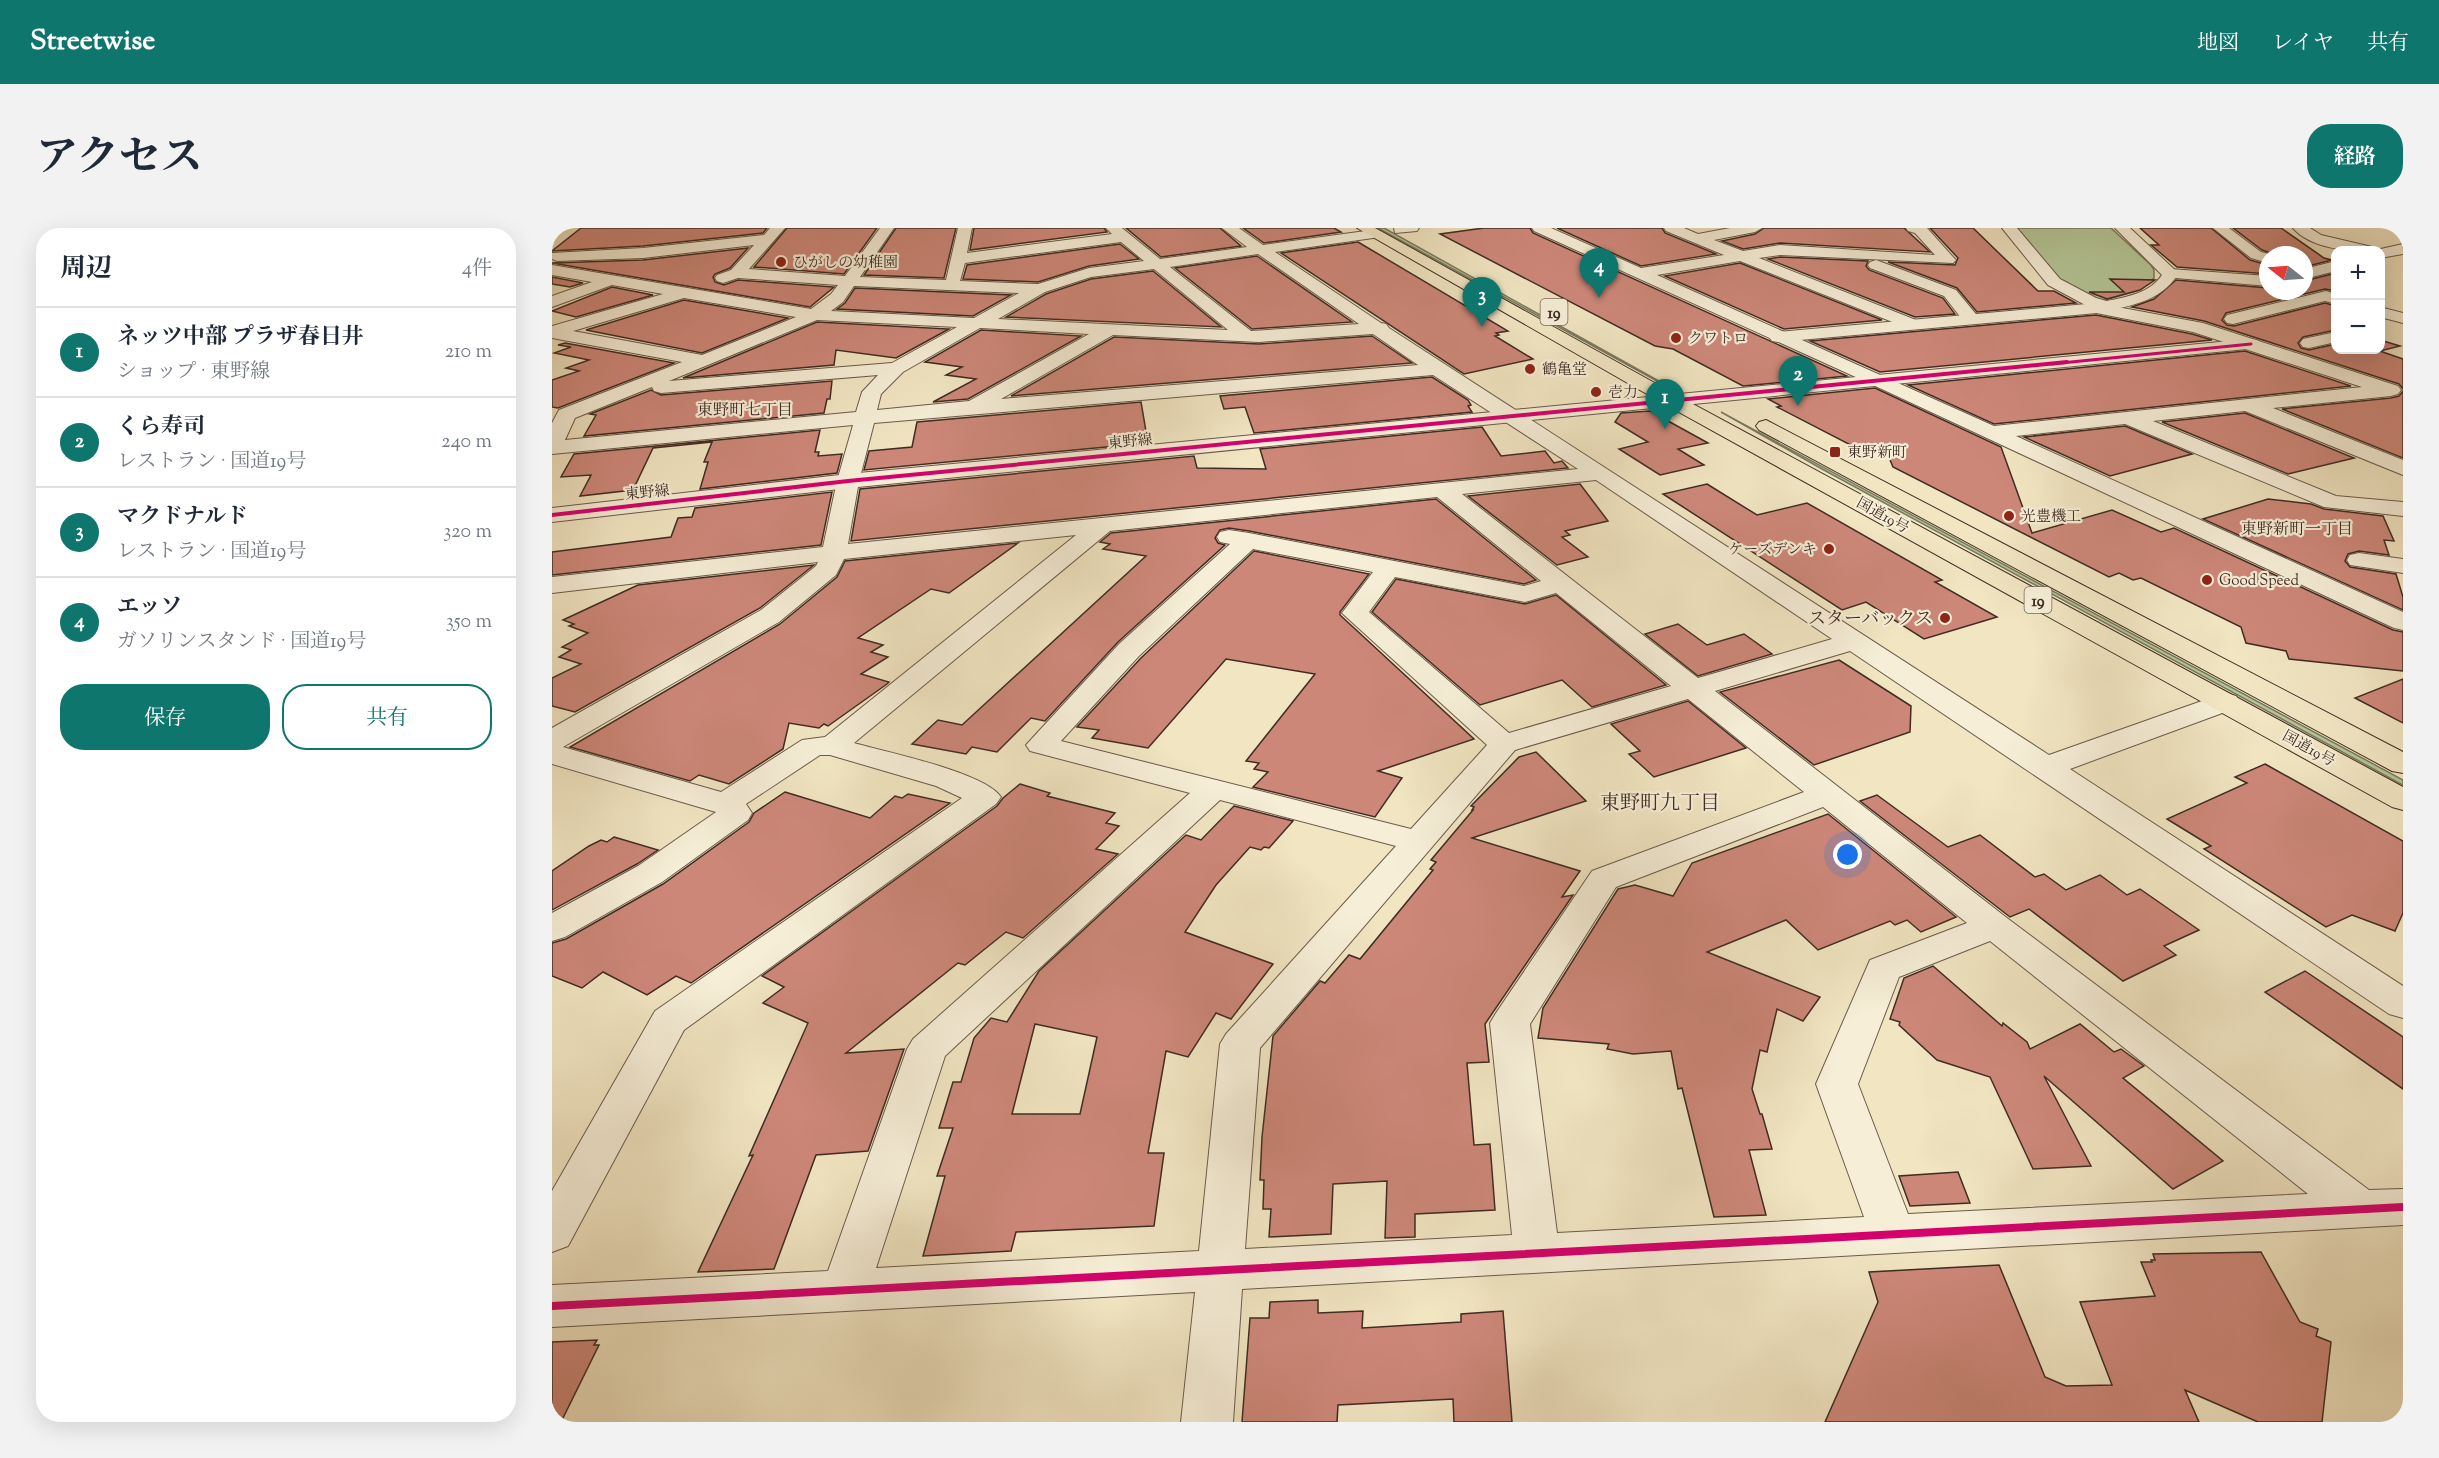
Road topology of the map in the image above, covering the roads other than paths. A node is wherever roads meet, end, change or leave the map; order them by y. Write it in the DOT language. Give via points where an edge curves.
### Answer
graph roads {
  1 [pos="887,228"];
  2 [pos="965,228"];
  3 [pos="1229,228"];
  4 [pos="1539,228"];
  5 [pos="1671,228"];
  6 [pos="1755,228"];
  7 [pos="1913,228"];
  8 [pos="2008,228"];
  9 [pos="2122,228"];
  10 [pos="2220,228"];
  11 [pos="2300,228"];
  12 [pos="1403,229"];
  13 [pos="1368,231"];
  14 [pos="773,233"];
  15 [pos="1118,233"];
  16 [pos="664,234"];
  17 [pos="1897,237"];
  18 [pos="1697,238"];
  19 [pos="1930,240"];
  20 [pos="2349,246"];
  21 [pos="1261,249"];
  22 [pos="2403,249"];
  23 [pos="1442,252"];
  24 [pos="2385,252"];
  25 [pos="643,254"];
  26 [pos="1847,254"];
  27 [pos="1742,256"];
  28 [pos="2259,256"];
  29 [pos="552,257"];
  30 [pos="959,259"];
  31 [pos="1157,264"];
  32 [pos="2331,267"];
  33 [pos="552,270"];
  34 [pos="2313,271"];
  35 [pos="737,273"];
  36 [pos="1639,273"];
  37 [pos="2313,273"];
  38 [pos="2170,274"];
  39 [pos="2331,279"];
  40 [pos="611,280"];
  41 [pos="2259,280"];
  42 [pos="850,281"];
  43 [pos="951,286"];
  44 [pos="1039,289"];
  45 [pos="684,293"];
  46 [pos="2147,294"];
  47 [pos="2331,298"];
  48 [pos="2169,301"];
  49 [pos="552,302"];
  50 [pos="2101,307"];
  51 [pos="2212,313"];
  52 [pos="2385,314"];
  53 [pos="814,315"];
  54 [pos="1971,319"];
  55 [pos="2234,319"];
  56 [pos="2403,320"];
  57 [pos="976,323"];
  58 [pos="1910,324"];
  59 [pos="2385,325"];
  60 [pos="1380,328"];
  61 [pos="2266,329"];
  62 [pos="1108,331"];
  63 [pos="552,332"];
  64 [pos="1246,336"];
  65 [pos="2288,336"];
  66 [pos="1778,337"];
  67 [pos="2251,344"];
  68 [pos="2331,344"];
  69 [pos="700,360"];
  70 [pos="896,368"];
  71 [pos="1437,369"];
  72 [pos="1878,380"];
  73 [pos="629,390"];
  74 [pos="1679,391"];
  75 [pos="2397,392"];
  76 [pos="1712,397"];
  77 [pos="2247,405"];
  78 [pos="974,407"];
  79 [pos="559,414"];
  80 [pos="1512,416"];
  81 [pos="865,418"];
  82 [pos="2128,418"];
  83 [pos="1992,432"];
  84 [pos="552,447"];
  85 [pos="2403,468"];
  86 [pos="1600,473"];
  87 [pos="848,482"];
  88 [pos="1442,490"];
  89 [pos="2403,509"];
  90 [pos="552,515"];
  91 [pos="1191,516"];
  92 [pos="1103,525"];
  93 [pos="1249,540"];
  94 [pos="834,553"];
  95 [pos="2359,560"];
  96 [pos="2403,566"];
  97 [pos="1389,568"];
  98 [pos="1562,583"];
  99 [pos="552,585"];
  100 [pos="2403,622"];
  101 [pos="1854,641"];
  102 [pos="1694,690"];
  103 [pos="2226,702"];
  104 [pos="552,741"];
  105 [pos="1504,744"];
  106 [pos="832,746"];
  107 [pos="552,754"];
  108 [pos="2403,764"];
  109 [pos="2045,767"];
  110 [pos="1213,789"];
  111 [pos="1827,794"];
  112 [pos="2403,800"];
  113 [pos="726,803"];
  114 [pos="1418,841"];
  115 [pos="1994,927"];
  116 [pos="552,929"];
  117 [pos="2403,1004"];
  118 [pos="2403,1207"];
  119 [pos="2359,1208"];
  120 [pos="552,1233"];
  121 [pos="1893,1234"];
  122 [pos="1537,1255"];
  123 [pos="1221,1270"];
  124 [pos="845,1290"];
  125 [pos="552,1306"];
  126 [pos="1207,1422"];
  1 -- 42 [label="street"];
  2 -- 30 [label="street"];
  3 -- 21 [label="street"];
  4 -- 36 [label="street"];
  5 -- 18 [label="street"];
  6 -- 18 [label="street"];
  7 -- 19 [label="street" via="1920,229"];
  8 -- 50 [label="street" via="2054,282"];
  9 -- 38 [label="street"];
  10 -- 28 [label="street"];
  11 -- 20 [label="street" via="2316,238"];
  12 -- 23 [label="highway"];
  13 -- 21 [label="street"];
  13 -- 74 [label="highway, 国道19号 / 19"];
  14 -- 25 [label="street"];
  14 -- 35 [label="street"];
  15 -- 30 [label="street"];
  15 -- 31 [label="street"];
  16 -- 25 [label="street"];
  17 -- 19 [label="street"];
  18 -- 27 [label="street"];
  19 -- 26 [label="street" via="1948,260"];
  21 -- 31 [label="street"];
  21 -- 60 [label="street"];
  22 -- 24 [label="street"];
  25 -- 29 [label="street"];
  25 -- 40 [label="street"];
  26 -- 27 [label="street" via="1780,250"];
  26 -- 54 [label="street" via="1950,293"];
  27 -- 36 [label="street"];
  27 -- 58 [label="street"];
  30 -- 43 [label="street"];
  31 -- 44 [label="street" via="1089,273"];
  31 -- 64 [label="street"];
  32 -- 34 [label="street"];
  33 -- 40 [label="street"];
  35 -- 42 [label="street"];
  35 -- 45 [label="street"];
  36 -- 66 [label="street"];
  37 -- 39 [label="street"];
  38 -- 41 [label="street"];
  38 -- 46 [label="street" via="2165,284"];
  40 -- 45 [label="street"];
  40 -- 49 [label="street"];
  42 -- 43 [label="street"];
  42 -- 53 [label="street" via="837,298"];
  43 -- 44 [label="street"];
  44 -- 57 [label="street"];
  45 -- 53 [label="street"];
  45 -- 63 [label="street"];
  46 -- 48 [label="street"];
  46 -- 50 [label="street"];
  47 -- 55 [label="street"];
  50 -- 54 [label="street"];
  50 -- 67 [label="street" via="2197,327"];
  51 -- 55 [label="street"];
  52 -- 56 [label="street"];
  53 -- 57 [label="street"];
  53 -- 69 [label="street"];
  54 -- 58 [label="street"];
  55 -- 61 [label="street"];
  56 -- 59 [label="street"];
  57 -- 62 [label="street"];
  57 -- 70 [label="street"];
  58 -- 66 [label="street"];
  60 -- 64 [label="street"];
  60 -- 71 [label="street"];
  62 -- 64 [label="street"];
  62 -- 78 [label="street"];
  63 -- 69 [label="street"];
  65 -- 68 [label="street"];
  66 -- 72 [label="street"];
  67 -- 72 [label="street, 東野線"];
  67 -- 75 [label="street"];
  69 -- 73 [label="street"];
  70 -- 73 [label="street"];
  70 -- 81 [label="street" via="872,392"];
  71 -- 78 [label="street"];
  71 -- 80 [label="street"];
  72 -- 76 [label="street, 東野線"];
  72 -- 83 [label="street"];
  73 -- 79 [label="street"];
  74 -- 76 [label="street, 東野線"];
  74 -- 80 [label="street, 東野線"];
  74 -- 103 [label="highway, 国道19号 / 19"];
  75 -- 77 [label="street"];
  76 -- 108 [label="highway, 国道19号 / 19"];
  77 -- 82 [label="street"];
  77 -- 85 [label="street"];
  78 -- 81 [label="street"];
  79 -- 84 [label="street"];
  80 -- 86 [label="street"];
  80 -- 87 [label="street, 東野線"];
  81 -- 84 [label="street"];
  81 -- 87 [label="street"];
  82 -- 83 [label="street"];
  82 -- 89 [label="street" via="2332,502"];
  83 -- 100 [label="street"];
  86 -- 88 [label="street"];
  86 -- 101 [label="street"];
  87 -- 90 [label="street, 東野線"];
  87 -- 94 [label="street"];
  88 -- 91 [label="street"];
  88 -- 98 [label="street"];
  91 -- 92 [label="street"];
  91 -- 93 [label="street" via="1200,531"];
  92 -- 94 [label="street"];
  92 -- 106 [label="street"];
  93 -- 97 [label="street"];
  93 -- 110 [label="street" via="1130,650 1041,745"];
  94 -- 99 [label="street"];
  94 -- 104 [label="street" via="827,570 771,616"];
  95 -- 96 [label="street"];
  97 -- 98 [label="street" via="1525,594"];
  97 -- 105 [label="street" via="1355,613"];
  98 -- 102 [label="street"];
  101 -- 102 [label="street"];
  101 -- 109 [label="street"];
  102 -- 105 [label="street"];
  102 -- 111 [label="street"];
  103 -- 109 [label="street"];
  103 -- 112 [label="highway, 国道19号 / 19"];
  105 -- 114 [label="street"];
  106 -- 113 [label="street" via="813,746"];
  106 -- 120 [label="street" via="947,779 985,797 669,1021"];
  107 -- 113 [label="street"];
  109 -- 117 [label="street"];
  110 -- 114 [label="street"];
  110 -- 124 [label="street" via="927,1049"];
  111 -- 115 [label="street"];
  111 -- 122 [label="street" via="1604,879 1510,1023"];
  113 -- 116 [label="street" via="736,813 651,874"];
  114 -- 123 [label="street" via="1240,1044"];
  115 -- 119 [label="street"];
  115 -- 121 [label="street" via="1883,969 1837,1084"];
  118 -- 119 [label="street"];
  119 -- 121 [label="street"];
  121 -- 122 [label="street"];
  122 -- 123 [label="street"];
  123 -- 124 [label="street"];
  123 -- 126 [label="street"];
  124 -- 125 [label="street"];
}
